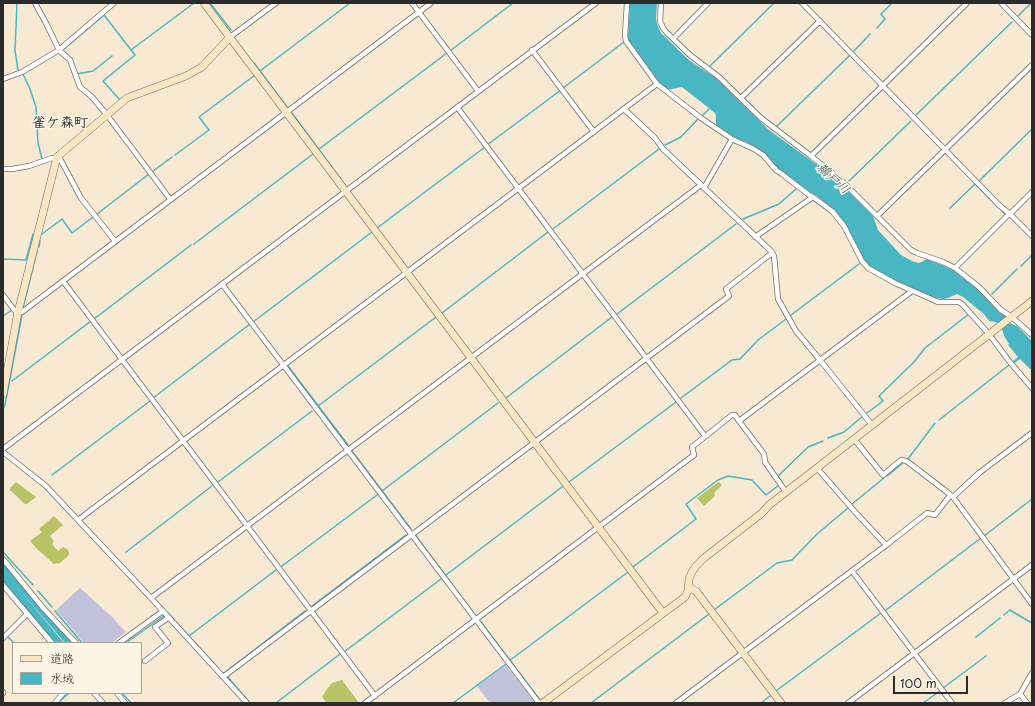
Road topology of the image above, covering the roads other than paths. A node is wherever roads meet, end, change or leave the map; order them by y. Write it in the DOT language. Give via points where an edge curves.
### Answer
graph roads {
  1 [pos="35,3"];
  2 [pos="114,3"];
  3 [pos="204,3"];
  4 [pos="276,3"];
  5 [pos="412,3"];
  6 [pos="431,3"];
  7 [pos="596,3"];
  8 [pos="627,3"];
  9 [pos="661,3"];
  10 [pos="708,3"];
  11 [pos="967,3"];
  12 [pos="1001,3"];
  13 [pos="805,4"];
  14 [pos="419,12"];
  15 [pos="820,21"];
  16 [pos="1032,35"];
  17 [pos="230,37"];
  18 [pos="673,39"];
  19 [pos="59,50"];
  20 [pos="532,50"];
  21 [pos="1032,65"];
  22 [pos="3,78"];
  23 [pos="657,84"];
  24 [pos="882,86"];
  25 [pos="478,91"];
  26 [pos="741,98"];
  27 [pos="457,107"];
  28 [pos="624,109"];
  29 [pos="286,112"];
  30 [pos="107,115"];
  31 [pos="594,132"];
  32 [pos="732,139"];
  33 [pos="945,150"];
  34 [pos="811,156"];
  35 [pos="57,157"];
  36 [pos="3,169"];
  37 [pos="703,186"];
  38 [pos="518,189"];
  39 [pos="345,191"];
  40 [pos="1032,192"];
  41 [pos="813,196"];
  42 [pos="170,199"];
  43 [pos="1010,213"];
  44 [pos="877,216"];
  45 [pos="1032,236"];
  46 [pos="756,237"];
  47 [pos="115,241"];
  48 [pos="772,253"];
  49 [pos="955,268"];
  50 [pos="407,273"];
  51 [pos="582,274"];
  52 [pos="63,281"];
  53 [pos="222,284"];
  54 [pos="912,291"];
  55 [pos="3,295"];
  56 [pos="1032,301"];
  57 [pos="18,312"];
  58 [pos="1011,318"];
  59 [pos="989,334"];
  60 [pos="1032,334"];
  61 [pos="471,357"];
  62 [pos="646,358"];
  63 [pos="122,359"];
  64 [pos="820,360"];
  65 [pos="284,366"];
  66 [pos="1032,388"];
  67 [pos="3,394"];
  68 [pos="739,420"];
  69 [pos="872,425"];
  70 [pos="1032,433"];
  71 [pos="704,436"];
  72 [pos="854,439"];
  73 [pos="183,441"];
  74 [pos="534,442"];
  75 [pos="3,449"];
  76 [pos="347,450"];
  77 [pos="3,452"];
  78 [pos="817,468"];
  79 [pos="786,492"];
  80 [pos="952,497"];
  81 [pos="78,520"];
  82 [pos="247,526"];
  83 [pos="598,527"];
  84 [pos="411,535"];
  85 [pos="886,545"];
  86 [pos="3,560"];
  87 [pos="1032,565"];
  88 [pos="852,571"];
  89 [pos="1013,579"];
  90 [pos="3,585"];
  91 [pos="688,587"];
  92 [pos="151,598"];
  93 [pos="1032,604"];
  94 [pos="311,610"];
  95 [pos="162,611"];
  96 [pos="663,613"];
  97 [pos="27,614"];
  98 [pos="168,618"];
  99 [pos="476,620"];
  100 [pos="3,638"];
  101 [pos="51,642"];
  102 [pos="75,642"];
  103 [pos="120,642"];
  104 [pos="743,653"];
  105 [pos="914,653"];
  106 [pos="146,661"];
  107 [pos="1032,673"];
  108 [pos="222,677"];
  109 [pos="62,694"];
  110 [pos="95,694"];
  111 [pos="118,694"];
  112 [pos="1020,694"];
  113 [pos="375,696"];
  114 [pos="55,703"];
  115 [pos="102,703"];
  116 [pos="125,703"];
  117 [pos="247,703"];
  118 [pos="365,703"];
  119 [pos="539,703"];
  120 [pos="543,703"];
  121 [pos="676,703"];
  122 [pos="781,703"];
  123 [pos="848,703"];
  124 [pos="952,703"];
  125 [pos="1005,703"];
  126 [pos="1027,703"];
  1 -- 19 [label="street"];
  2 -- 19 [label="street"];
  3 -- 17 [label="street"];
  4 -- 17 [label="street"];
  5 -- 14 [label="street"];
  6 -- 14 [label="street"];
  7 -- 20 [label="street"];
  8 -- 23 [label="street" via="626,41"];
  9 -- 18 [label="street" via="660,21"];
  10 -- 18 [label="street"];
  11 -- 24 [label="street"];
  12 -- 16 [label="street"];
  13 -- 15 [label="street"];
  14 -- 25 [label="street"];
  14 -- 29 [label="street"];
  15 -- 24 [label="street"];
  15 -- 26 [label="street"];
  17 -- 29 [label="street"];
  17 -- 30 [label="street" via="202,67 186,76 129,97"];
  18 -- 26 [label="street"];
  19 -- 22 [label="street" via="22,72"];
  19 -- 30 [label="street" via="70,60 80,87"];
  20 -- 25 [label="street"];
  20 -- 31 [label="street"];
  21 -- 33 [label="street"];
  23 -- 28 [label="street"];
  23 -- 32 [label="street"];
  24 -- 33 [label="street"];
  24 -- 34 [label="street"];
  25 -- 27 [label="street"];
  26 -- 34 [label="street" via="761,118"];
  27 -- 38 [label="street"];
  27 -- 39 [label="street"];
  28 -- 31 [label="street"];
  28 -- 37 [label="street"];
  29 -- 39 [label="street"];
  29 -- 42 [label="street"];
  30 -- 35 [label="street"];
  30 -- 42 [label="street"];
  31 -- 38 [label="street"];
  32 -- 37 [label="street"];
  32 -- 41 [label="street" via="763,155 776,170"];
  33 -- 43 [label="street"];
  33 -- 44 [label="street"];
  34 -- 44 [label="street" via="841,180"];
  35 -- 36 [label="street" via="28,166"];
  35 -- 47 [label="street" via="81,198"];
  35 -- 57 [label="street"];
  37 -- 46 [label="street"];
  37 -- 51 [label="street"];
  38 -- 50 [label="street"];
  38 -- 51 [label="street"];
  39 -- 50 [label="street"];
  39 -- 53 [label="street"];
  40 -- 43 [label="street"];
  41 -- 46 [label="street"];
  41 -- 54 [label="street" via="832,211 844,226 864,265"];
  42 -- 47 [label="street"];
  43 -- 45 [label="street"];
  43 -- 49 [label="street"];
  44 -- 49 [label="street" via="911,250"];
  46 -- 48 [label="street"];
  47 -- 52 [label="street"];
  48 -- 62 [label="street" via="726,289 729,296"];
  48 -- 64 [label="street" via="778,300 796,331"];
  49 -- 58 [label="street"];
  50 -- 61 [label="street"];
  50 -- 65 [label="street"];
  51 -- 61 [label="street"];
  51 -- 62 [label="street"];
  52 -- 57 [label="street" via="22,312"];
  52 -- 63 [label="street"];
  53 -- 63 [label="street"];
  53 -- 65 [label="street"];
  54 -- 59 [label="street" via="941,302 959,302"];
  54 -- 64 [label="street"];
  55 -- 57 [label="street"];
  56 -- 58 [label="street"];
  57 -- 67 [label="street"];
  58 -- 59 [label="street"];
  58 -- 60 [label="street"];
  59 -- 66 [label="street"];
  59 -- 69 [label="street"];
  61 -- 74 [label="street"];
  61 -- 76 [label="street"];
  62 -- 71 [label="street"];
  62 -- 74 [label="street"];
  63 -- 73 [label="street"];
  63 -- 75 [label="street"];
  64 -- 68 [label="street"];
  64 -- 69 [label="street"];
  65 -- 73 [label="street"];
  65 -- 76 [label="street"];
  68 -- 71 [label="street" via="732,415"];
  68 -- 79 [label="street" via="764,454 765,462"];
  69 -- 72 [label="street"];
  70 -- 80 [label="street"];
  71 -- 83 [label="street" via="692,447 694,455"];
  72 -- 78 [label="street"];
  72 -- 80 [label="street" via="883,475 901,460 905,461"];
  73 -- 81 [label="street"];
  73 -- 82 [label="street"];
  74 -- 83 [label="street"];
  74 -- 84 [label="street"];
  76 -- 82 [label="street"];
  76 -- 84 [label="street"];
  77 -- 81 [label="street" via="46,486"];
  78 -- 79 [label="street"];
  78 -- 85 [label="street"];
  79 -- 91 [label="street" via="699,563 692,572"];
  80 -- 85 [label="street" via="949,496 935,515 927,513"];
  80 -- 89 [label="street"];
  81 -- 92 [label="street"];
  82 -- 92 [label="street"];
  82 -- 94 [label="street"];
  83 -- 96 [label="street"];
  83 -- 99 [label="street"];
  84 -- 94 [label="street"];
  84 -- 99 [label="street"];
  85 -- 88 [label="street"];
  86 -- 102 [label="street"];
  87 -- 89 [label="street"];
  88 -- 104 [label="street"];
  88 -- 105 [label="street"];
  89 -- 93 [label="street"];
  89 -- 105 [label="street"];
  90 -- 97 [label="street"];
  91 -- 96 [label="street" via="685,597"];
  91 -- 104 [label="street" via="696,591"];
  92 -- 95 [label="street"];
  94 -- 108 [label="street"];
  94 -- 113 [label="street"];
  95 -- 98 [label="street"];
  95 -- 103 [label="street"];
  96 -- 120 [label="street"];
  97 -- 100 [label="street"];
  97 -- 101 [label="street"];
  98 -- 106 [label="street" via="155,627 168,643"];
  98 -- 108 [label="street"];
  99 -- 113 [label="street"];
  99 -- 119 [label="street"];
  104 -- 121 [label="street"];
  104 -- 122 [label="street"];
  105 -- 123 [label="street"];
  105 -- 124 [label="street"];
  107 -- 112 [label="street"];
  108 -- 117 [label="street"];
  109 -- 114 [label="street"];
  110 -- 115 [label="street"];
  111 -- 116 [label="street"];
  112 -- 125 [label="street"];
  112 -- 126 [label="street"];
  113 -- 118 [label="street"];
}
